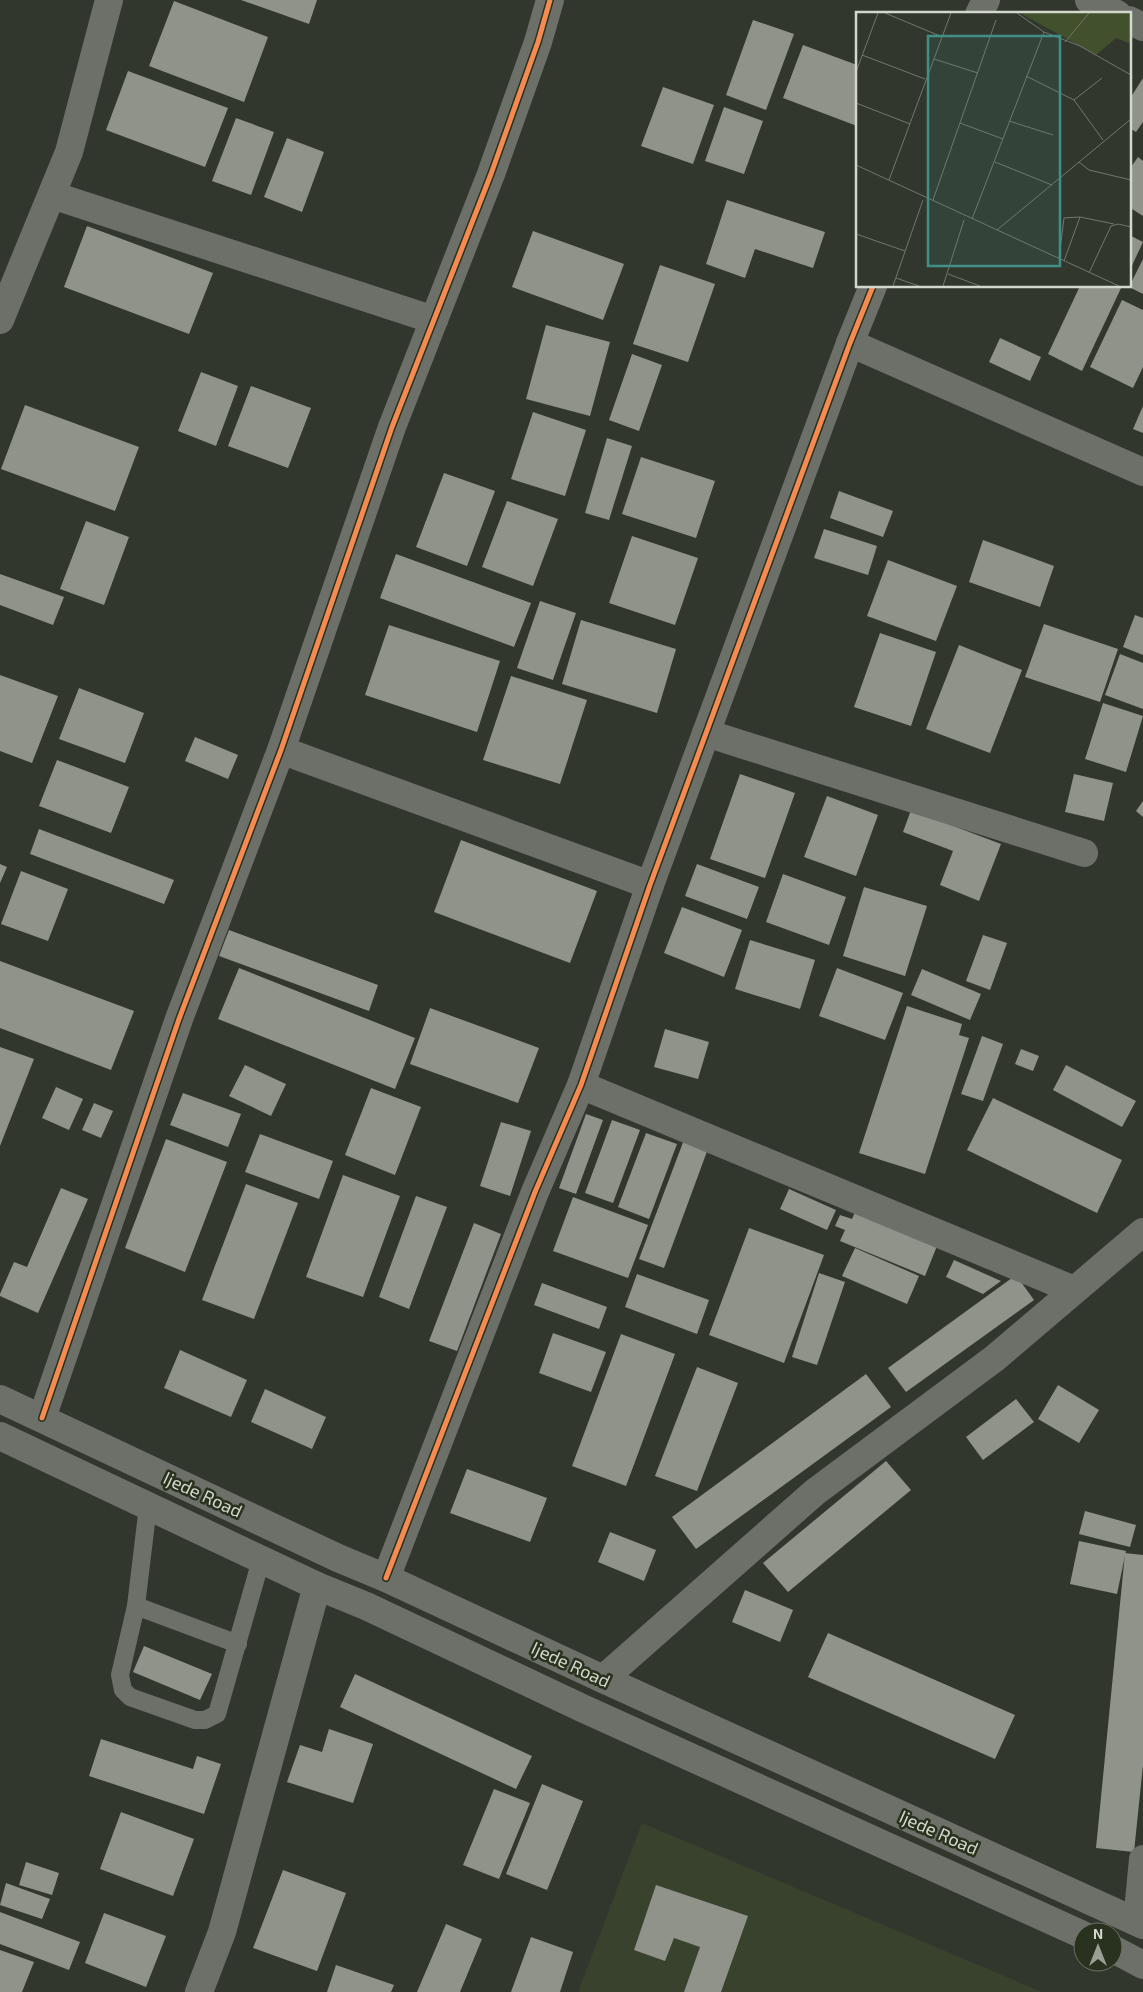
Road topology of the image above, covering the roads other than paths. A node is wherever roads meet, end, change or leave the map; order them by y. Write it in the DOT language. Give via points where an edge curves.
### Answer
graph roads {
  1 [pos="109,0"];
  2 [pos="550,0"];
  3 [pos="986,0"];
  4 [pos="1089,0"];
  5 [pos="980,12"];
  6 [pos="1113,12"];
  7 [pos="1130,20"];
  8 [pos="1143,27"];
  9 [pos="52,195"];
  10 [pos="872,288"];
  11 [pos="0,320"];
  12 [pos="434,320"];
  13 [pos="850,343"];
  14 [pos="1143,472"];
  15 [pos="706,733"];
  16 [pos="281,750"];
  17 [pos="1084,853"];
  18 [pos="650,886"];
  19 [pos="581,1085"];
  20 [pos="1143,1232"];
  21 [pos="1074,1290"];
  22 [pos="0,1399"];
  23 [pos="42,1418"];
  24 [pos="0,1436"];
  25 [pos="148,1506"];
  26 [pos="261,1560"];
  27 [pos="386,1578"];
  28 [pos="318,1586"];
  29 [pos="136,1606"];
  30 [pos="238,1644"];
  31 [pos="603,1679"];
  32 [pos="1143,1859"];
  33 [pos="1140,1924"];
  34 [pos="1073,1930"];
  35 [pos="1123,1955"];
  36 [pos="1143,1966"];
  37 [pos="199,1992"];
  1 -- 9 [label="street" via="69,152"];
  2 -- 12 [label="street" via="491,174"];
  3 -- 5 [label="street"];
  4 -- 6 [label="street"];
  7 -- 8 [label="street"];
  9 -- 11 [label="street"];
  9 -- 12 [label="street"];
  10 -- 13 [label="street"];
  12 -- 16 [label="street" via="392,427"];
  13 -- 14 [label="street"];
  13 -- 15 [label="street"];
  15 -- 17 [label="street"];
  15 -- 18 [label="street"];
  16 -- 18 [label="street"];
  16 -- 23 [label="street" via="179,1019"];
  18 -- 19 [label="street"];
  19 -- 21 [label="street"];
  19 -- 27 [label="street" via="535,1192"];
  20 -- 21 [label="street"];
  21 -- 31 [label="street" via="995,1358 815,1492"];
  22 -- 23 [label="street, Ijede Road"];
  23 -- 27 [label="street, Ijede Road"];
  24 -- 25 [label="street, Ijede Road"];
  25 -- 26 [label="street, Ijede Road"];
  25 -- 29 [label="lane"];
  26 -- 28 [label="street, Ijede Road"];
  26 -- 30 [label="lane"];
  27 -- 31 [label="street, Ijede Road"];
  28 -- 34 [label="street, Ijede Road"];
  28 -- 37 [label="street" via="222,1932"];
  29 -- 30 [label="lane"];
  29 -- 30 [label="lane" via="120,1675 122,1690 130,1697 195,1720 205,1720 217,1714"];
  31 -- 33 [label="street, Ijede Road"];
  32 -- 33 [label="street"];
  35 -- 36 [label="street"];
}
